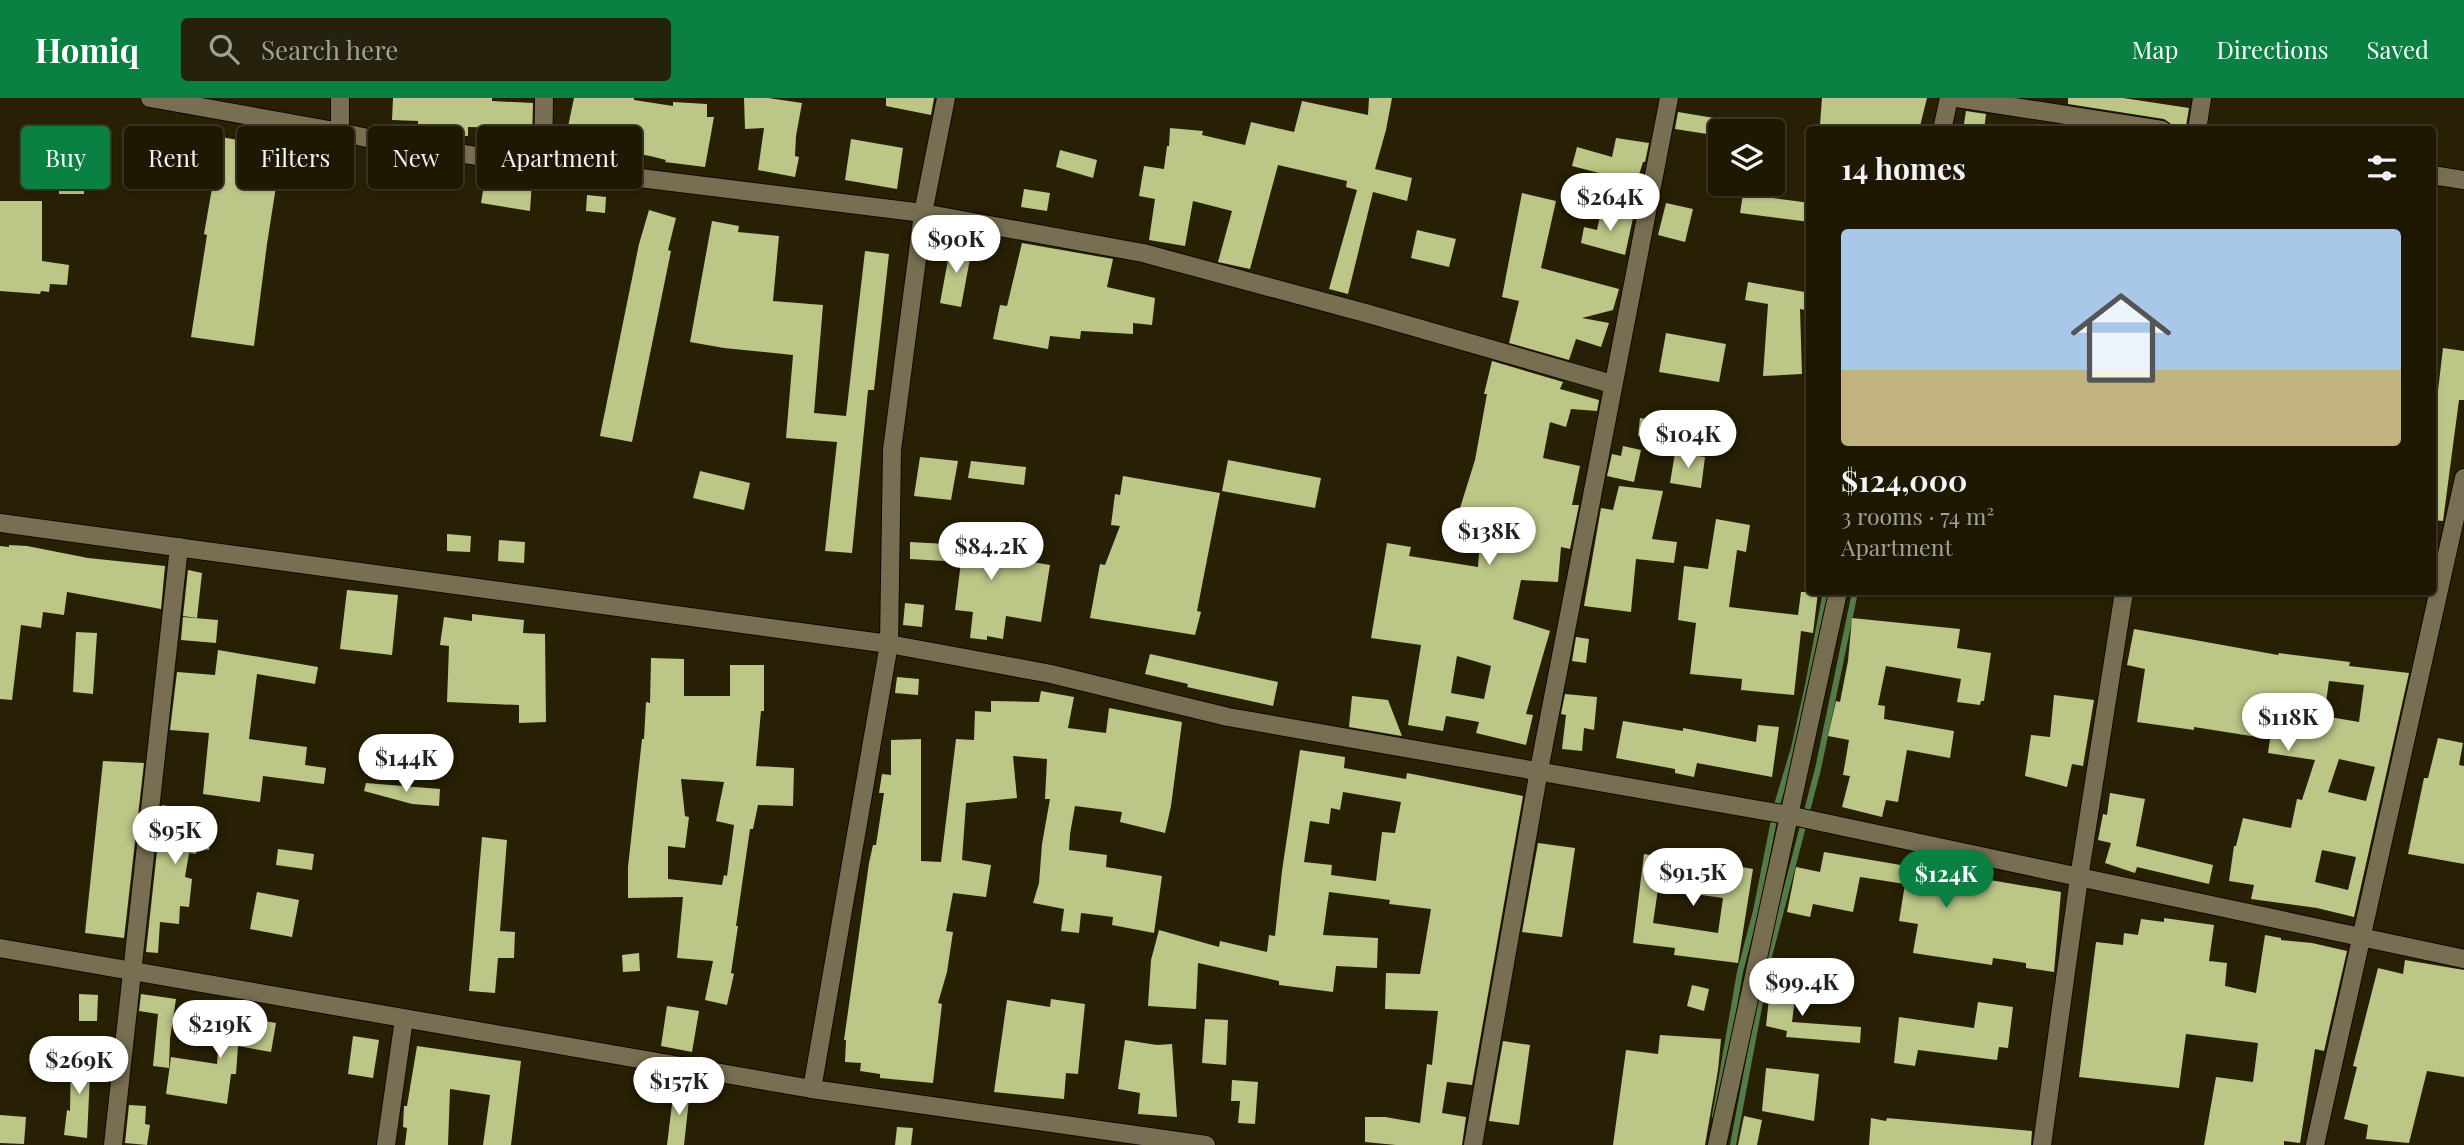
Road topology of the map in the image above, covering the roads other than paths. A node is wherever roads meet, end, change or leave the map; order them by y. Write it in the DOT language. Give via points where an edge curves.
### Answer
graph roads {
  1 [pos="150,98"];
  2 [pos="340,98"];
  3 [pos="544,98"];
  4 [pos="946,98"];
  5 [pos="1669,98"];
  6 [pos="1949,98"];
  7 [pos="1957,98"];
  8 [pos="2202,98"];
  9 [pos="306,126"];
  10 [pos="340,126"];
  11 [pos="544,126"];
  12 [pos="1943,126"];
  13 [pos="2136,126"];
  14 [pos="2198,126"];
  15 [pos="354,135"];
  16 [pos="477,156"];
  17 [pos="2436,176"];
  18 [pos="642,179"];
  19 [pos="2464,180"];
  20 [pos="923,214"];
  21 [pos="1612,384"];
  22 [pos="2464,478"];
  23 [pos="0,523"];
  24 [pos="179,547"];
  25 [pos="1837,595"];
  26 [pos="2124,595"];
  27 [pos="889,644"];
  28 [pos="1539,770"];
  29 [pos="1788,815"];
  30 [pos="2079,878"];
  31 [pos="2361,936"];
  32 [pos="0,948"];
  33 [pos="2464,959"];
  34 [pos="131,972"];
  35 [pos="404,1019"];
  36 [pos="812,1089"];
  37 [pos="113,1145"];
  38 [pos="386,1145"];
  39 [pos="1206,1145"];
  40 [pos="1473,1145"];
  41 [pos="1717,1145"];
  42 [pos="2042,1145"];
  43 [pos="2315,1145"];
  1 -- 9 [label="street"];
  2 -- 10 [label="street"];
  3 -- 11 [label="street"];
  4 -- 20 [label="street"];
  5 -- 21 [label="street"];
  6 -- 12 [label="street"];
  7 -- 13 [label="street"];
  8 -- 14 [label="street"];
  15 -- 16 [label="street"];
  17 -- 19 [label="street"];
  18 -- 20 [label="street"];
  20 -- 21 [label="street" via="1143,253"];
  20 -- 27 [label="street" via="892,450"];
  21 -- 28 [label="street"];
  22 -- 31 [label="street"];
  23 -- 24 [label="street"];
  24 -- 27 [label="street"];
  24 -- 34 [label="street"];
  25 -- 29 [label="street"];
  26 -- 30 [label="street"];
  27 -- 28 [label="street" via="1051,674 1228,717"];
  27 -- 36 [label="street"];
  28 -- 29 [label="street"];
  28 -- 40 [label="street"];
  29 -- 30 [label="street"];
  29 -- 41 [label="street"];
  30 -- 31 [label="street"];
  30 -- 42 [label="street"];
  31 -- 33 [label="street"];
  31 -- 43 [label="street"];
  32 -- 34 [label="street"];
  34 -- 35 [label="street"];
  34 -- 37 [label="street"];
  35 -- 36 [label="street"];
  35 -- 38 [label="street"];
  36 -- 39 [label="street"];
}
